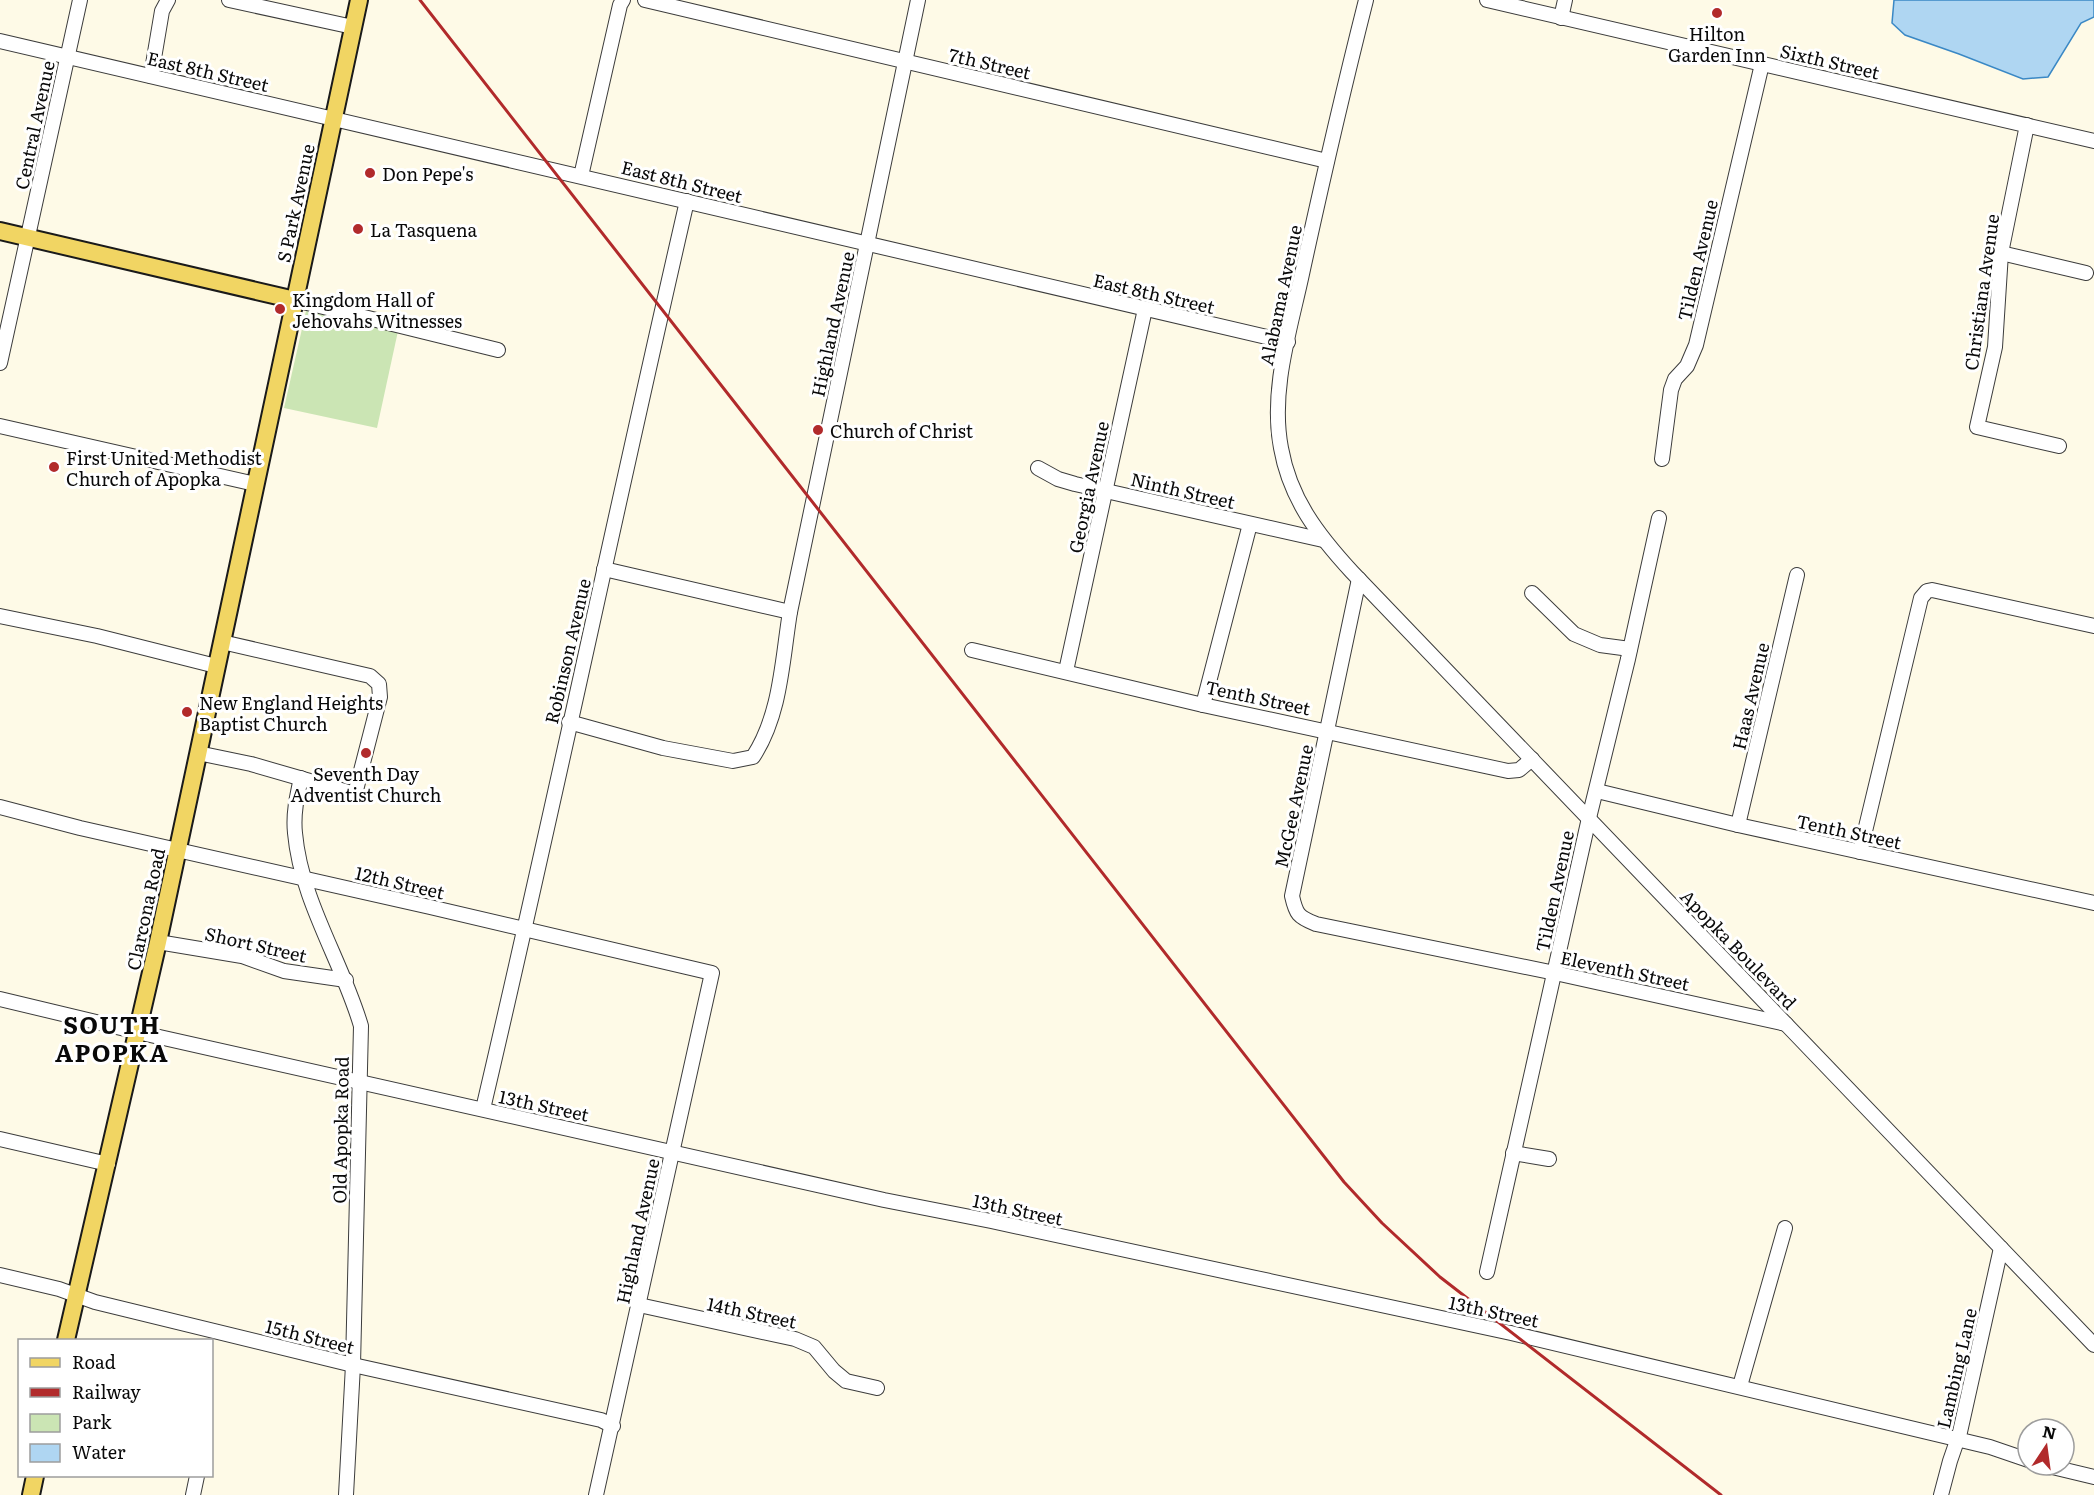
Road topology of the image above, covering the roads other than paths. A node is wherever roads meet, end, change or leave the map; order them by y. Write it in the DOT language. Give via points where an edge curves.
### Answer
graph roads {
  1 [pos="80,0"];
  2 [pos="168,0"];
  3 [pos="229,0"];
  4 [pos="359,0"];
  5 [pos="623,0"];
  6 [pos="645,0"];
  7 [pos="918,0"];
  8 [pos="1366,0"];
  9 [pos="1487,0"];
  10 [pos="1565,0"];
  11 [pos="1561,18"];
  12 [pos="353,27"];
  13 [pos="0,40"];
  14 [pos="67,56"];
  15 [pos="905,62"];
  16 [pos="1762,64"];
  17 [pos="151,76"];
  18 [pos="333,118"];
  19 [pos="2028,125"];
  20 [pos="2094,141"];
  21 [pos="1327,161"];
  22 [pos="581,176"];
  23 [pos="687,201"];
  24 [pos="0,231"];
  25 [pos="27,237"];
  26 [pos="868,244"];
  27 [pos="2001,253"];
  28 [pos="2086,273"];
  29 [pos="295,300"];
  30 [pos="1145,309"];
  31 [pos="1288,342"];
  32 [pos="498,350"];
  33 [pos="0,363"];
  34 [pos="0,426"];
  35 [pos="2059,446"];
  36 [pos="1662,459"];
  37 [pos="1038,468"];
  38 [pos="255,484"];
  39 [pos="1106,491"];
  40 [pos="1659,518"];
  41 [pos="1250,524"];
  42 [pos="1323,540"];
  43 [pos="604,568"];
  44 [pos="1797,575"];
  45 [pos="1359,579"];
  46 [pos="1532,593"];
  47 [pos="790,612"];
  48 [pos="0,616"];
  49 [pos="2094,626"];
  50 [pos="222,642"];
  51 [pos="1630,649"];
  52 [pos="972,650"];
  53 [pos="216,666"];
  54 [pos="1066,671"];
  55 [pos="1203,705"];
  56 [pos="569,722"];
  57 [pos="1327,730"];
  58 [pos="198,753"];
  59 [pos="1532,759"];
  60 [pos="301,778"];
  61 [pos="1597,791"];
  62 [pos="0,807"];
  63 [pos="1589,818"];
  64 [pos="1738,825"];
  65 [pos="177,850"];
  66 [pos="1860,852"];
  67 [pos="303,878"];
  68 [pos="2094,903"];
  69 [pos="1316,924"];
  70 [pos="525,930"];
  71 [pos="158,942"];
  72 [pos="712,973"];
  73 [pos="1555,973"];
  74 [pos="346,980"];
  75 [pos="0,999"];
  76 [pos="1786,1024"];
  77 [pos="138,1032"];
  78 [pos="359,1082"];
  79 [pos="483,1109"];
  80 [pos="0,1139"];
  81 [pos="673,1151"];
  82 [pos="1513,1153"];
  83 [pos="1549,1159"];
  84 [pos="108,1164"];
  85 [pos="1785,1228"];
  86 [pos="2001,1248"];
  87 [pos="1487,1272"];
  88 [pos="0,1275"];
  89 [pos="77,1296"];
  90 [pos="639,1305"];
  91 [pos="66,1339"];
  92 [pos="2094,1345"];
  93 [pos="353,1365"];
  94 [pos="1740,1386"];
  95 [pos="877,1388"];
  96 [pos="613,1426"];
  97 [pos="1958,1439"];
  98 [pos="2016,1456"];
  99 [pos="2076,1473"];
  100 [pos="36,1477"];
  101 [pos="197,1477"];
  102 [pos="2094,1478"];
  103 [pos="31,1495"];
  104 [pos="193,1495"];
  105 [pos="346,1495"];
  106 [pos="596,1495"];
  107 [pos="1941,1495"];
  1 -- 14 [label="street, Central Avenue"];
  2 -- 17 [label="street" via="162,11"];
  3 -- 12 [label="street"];
  4 -- 12 [label="main road, S Park Avenue"];
  5 -- 22 [label="street"];
  6 -- 15 [label="street, 7th Street"];
  7 -- 15 [label="street, Highland Avenue"];
  8 -- 21 [label="street, Alabama Avenue"];
  9 -- 11 [label="street, Sixth Street"];
  10 -- 11 [label="street"];
  11 -- 16 [label="street, Sixth Street"];
  12 -- 18 [label="main road, S Park Avenue"];
  13 -- 14 [label="street, East 8th Street"];
  14 -- 17 [label="street, East 8th Street"];
  14 -- 25 [label="street, Central Avenue"];
  15 -- 21 [label="street, 7th Street"];
  15 -- 26 [label="street, Highland Avenue"];
  16 -- 19 [label="street, Sixth Street"];
  16 -- 36 [label="street, Tilden Avenue" via="1696,345 1671,390"];
  17 -- 18 [label="street, East 8th Street"];
  18 -- 22 [label="street, East 8th Street"];
  18 -- 29 [label="main road, S Park Avenue"];
  19 -- 20 [label="street, Sixth Street"];
  19 -- 27 [label="street, Christiana Avenue"];
  21 -- 31 [label="street, Alabama Avenue"];
  22 -- 23 [label="street, East 8th Street"];
  23 -- 26 [label="street, East 8th Street"];
  23 -- 43 [label="street, Robinson Avenue"];
  24 -- 25 [label="main road"];
  25 -- 29 [label="main road"];
  25 -- 33 [label="street, Central Avenue"];
  26 -- 30 [label="street, East 8th Street"];
  26 -- 47 [label="street, Highland Avenue"];
  27 -- 28 [label="street"];
  27 -- 35 [label="street, Christiana Avenue" via="1995,347 1977,427"];
  29 -- 32 [label="street"];
  29 -- 38 [label="main road, S Park Avenue"];
  30 -- 31 [label="street, East 8th Street"];
  30 -- 39 [label="street, Georgia Avenue"];
  31 -- 42 [label="street, Alabama Avenue" via="1278,406 1281,449 1296,496"];
  34 -- 38 [label="street"];
  37 -- 39 [label="street, Ninth Street" via="1058,479"];
  38 -- 50 [label="main road, Clarcona Road"];
  39 -- 41 [label="street, Ninth Street"];
  39 -- 54 [label="street, Georgia Avenue"];
  40 -- 51 [label="street, Tilden Avenue"];
  41 -- 42 [label="street, Ninth Street"];
  41 -- 55 [label="street"];
  42 -- 45 [label="street, Alabama Avenue"];
  43 -- 47 [label="street"];
  43 -- 56 [label="street, Robinson Avenue"];
  44 -- 64 [label="street, Haas Avenue"];
  45 -- 57 [label="street, McGee Avenue"];
  45 -- 59 [label="street, Apopka Boulevard"];
  46 -- 51 [label="street" via="1574,634 1600,645"];
  47 -- 56 [label="street, Highland Avenue" via="776,707 764,741 753,757 733,761 663,748"];
  48 -- 53 [label="street"];
  49 -- 66 [label="street" via="1928,591 1921,598"];
  50 -- 53 [label="main road, Clarcona Road"];
  50 -- 60 [label="street" via="370,676 379,684 380,697 355,794"];
  51 -- 61 [label="street, Tilden Avenue"];
  52 -- 54 [label="street, Tenth Street"];
  53 -- 58 [label="main road, Clarcona Road"];
  54 -- 55 [label="street, Tenth Street"];
  55 -- 57 [label="street, Tenth Street"];
  56 -- 70 [label="street, Robinson Avenue"];
  57 -- 59 [label="street, Tenth Street" via="1513,772"];
  57 -- 69 [label="street, McGee Avenue" via="1292,896 1295,912"];
  58 -- 60 [label="street"];
  58 -- 65 [label="main road, Clarcona Road"];
  59 -- 63 [label="street, Apopka Boulevard"];
  60 -- 67 [label="street, Old Apopka Road" via="295,832"];
  61 -- 63 [label="street, Tilden Avenue"];
  61 -- 64 [label="street, Tenth Street"];
  62 -- 65 [label="street, 12th Street"];
  63 -- 73 [label="street, Tilden Avenue"];
  63 -- 76 [label="street, Apopka Boulevard"];
  64 -- 66 [label="street, Tenth Street"];
  65 -- 67 [label="street, 12th Street"];
  65 -- 71 [label="main road, Clarcona Road"];
  66 -- 68 [label="street, Tenth Street"];
  67 -- 70 [label="street, 12th Street"];
  67 -- 74 [label="street, Old Apopka Road"];
  69 -- 73 [label="street, Eleventh Street"];
  70 -- 72 [label="street, 12th Street"];
  70 -- 79 [label="street, Robinson Avenue"];
  71 -- 74 [label="street, Short Street" via="242,956 284,971"];
  71 -- 77 [label="main road, Clarcona Road"];
  72 -- 81 [label="street, Highland Avenue"];
  73 -- 76 [label="street, Eleventh Street"];
  73 -- 82 [label="street, Tilden Avenue"];
  74 -- 78 [label="street, Old Apopka Road" via="361,1026"];
  75 -- 77 [label="street, 13th Street"];
  76 -- 86 [label="street, Apopka Boulevard"];
  77 -- 78 [label="street, 13th Street"];
  77 -- 84 [label="main road, Clarcona Road"];
  78 -- 79 [label="street, 13th Street"];
  78 -- 93 [label="street, Old Apopka Road"];
  79 -- 81 [label="street, 13th Street"];
  80 -- 84 [label="street"];
  81 -- 90 [label="street, Highland Avenue"];
  81 -- 94 [label="street, 13th Street"];
  82 -- 83 [label="street"];
  82 -- 87 [label="street, Tilden Avenue"];
  84 -- 89 [label="main road, Clarcona Road"];
  85 -- 94 [label="street"];
  86 -- 92 [label="street, Apopka Boulevard"];
  86 -- 97 [label="street, Lambing Lane"];
  88 -- 89 [label="street, 15th Street"];
  89 -- 91 [label="main road, Clarcona Road"];
  89 -- 93 [label="street, 15th Street"];
  90 -- 95 [label="street, 14th Street" via="795,1339 814,1347 846,1381"];
  90 -- 96 [label="street, Highland Avenue"];
  93 -- 96 [label="street, 15th Street" via="601,1420"];
  93 -- 105 [label="street, Old Apopka Road"];
  94 -- 97 [label="street, 13th Street"];
  96 -- 106 [label="street, Highland Avenue"];
  97 -- 98 [label="street, 13th Street"];
  97 -- 107 [label="street, Lambing Lane"];
  99 -- 102 [label="street"];
  100 -- 103 [label="main road"];
  101 -- 104 [label="street"];
}
